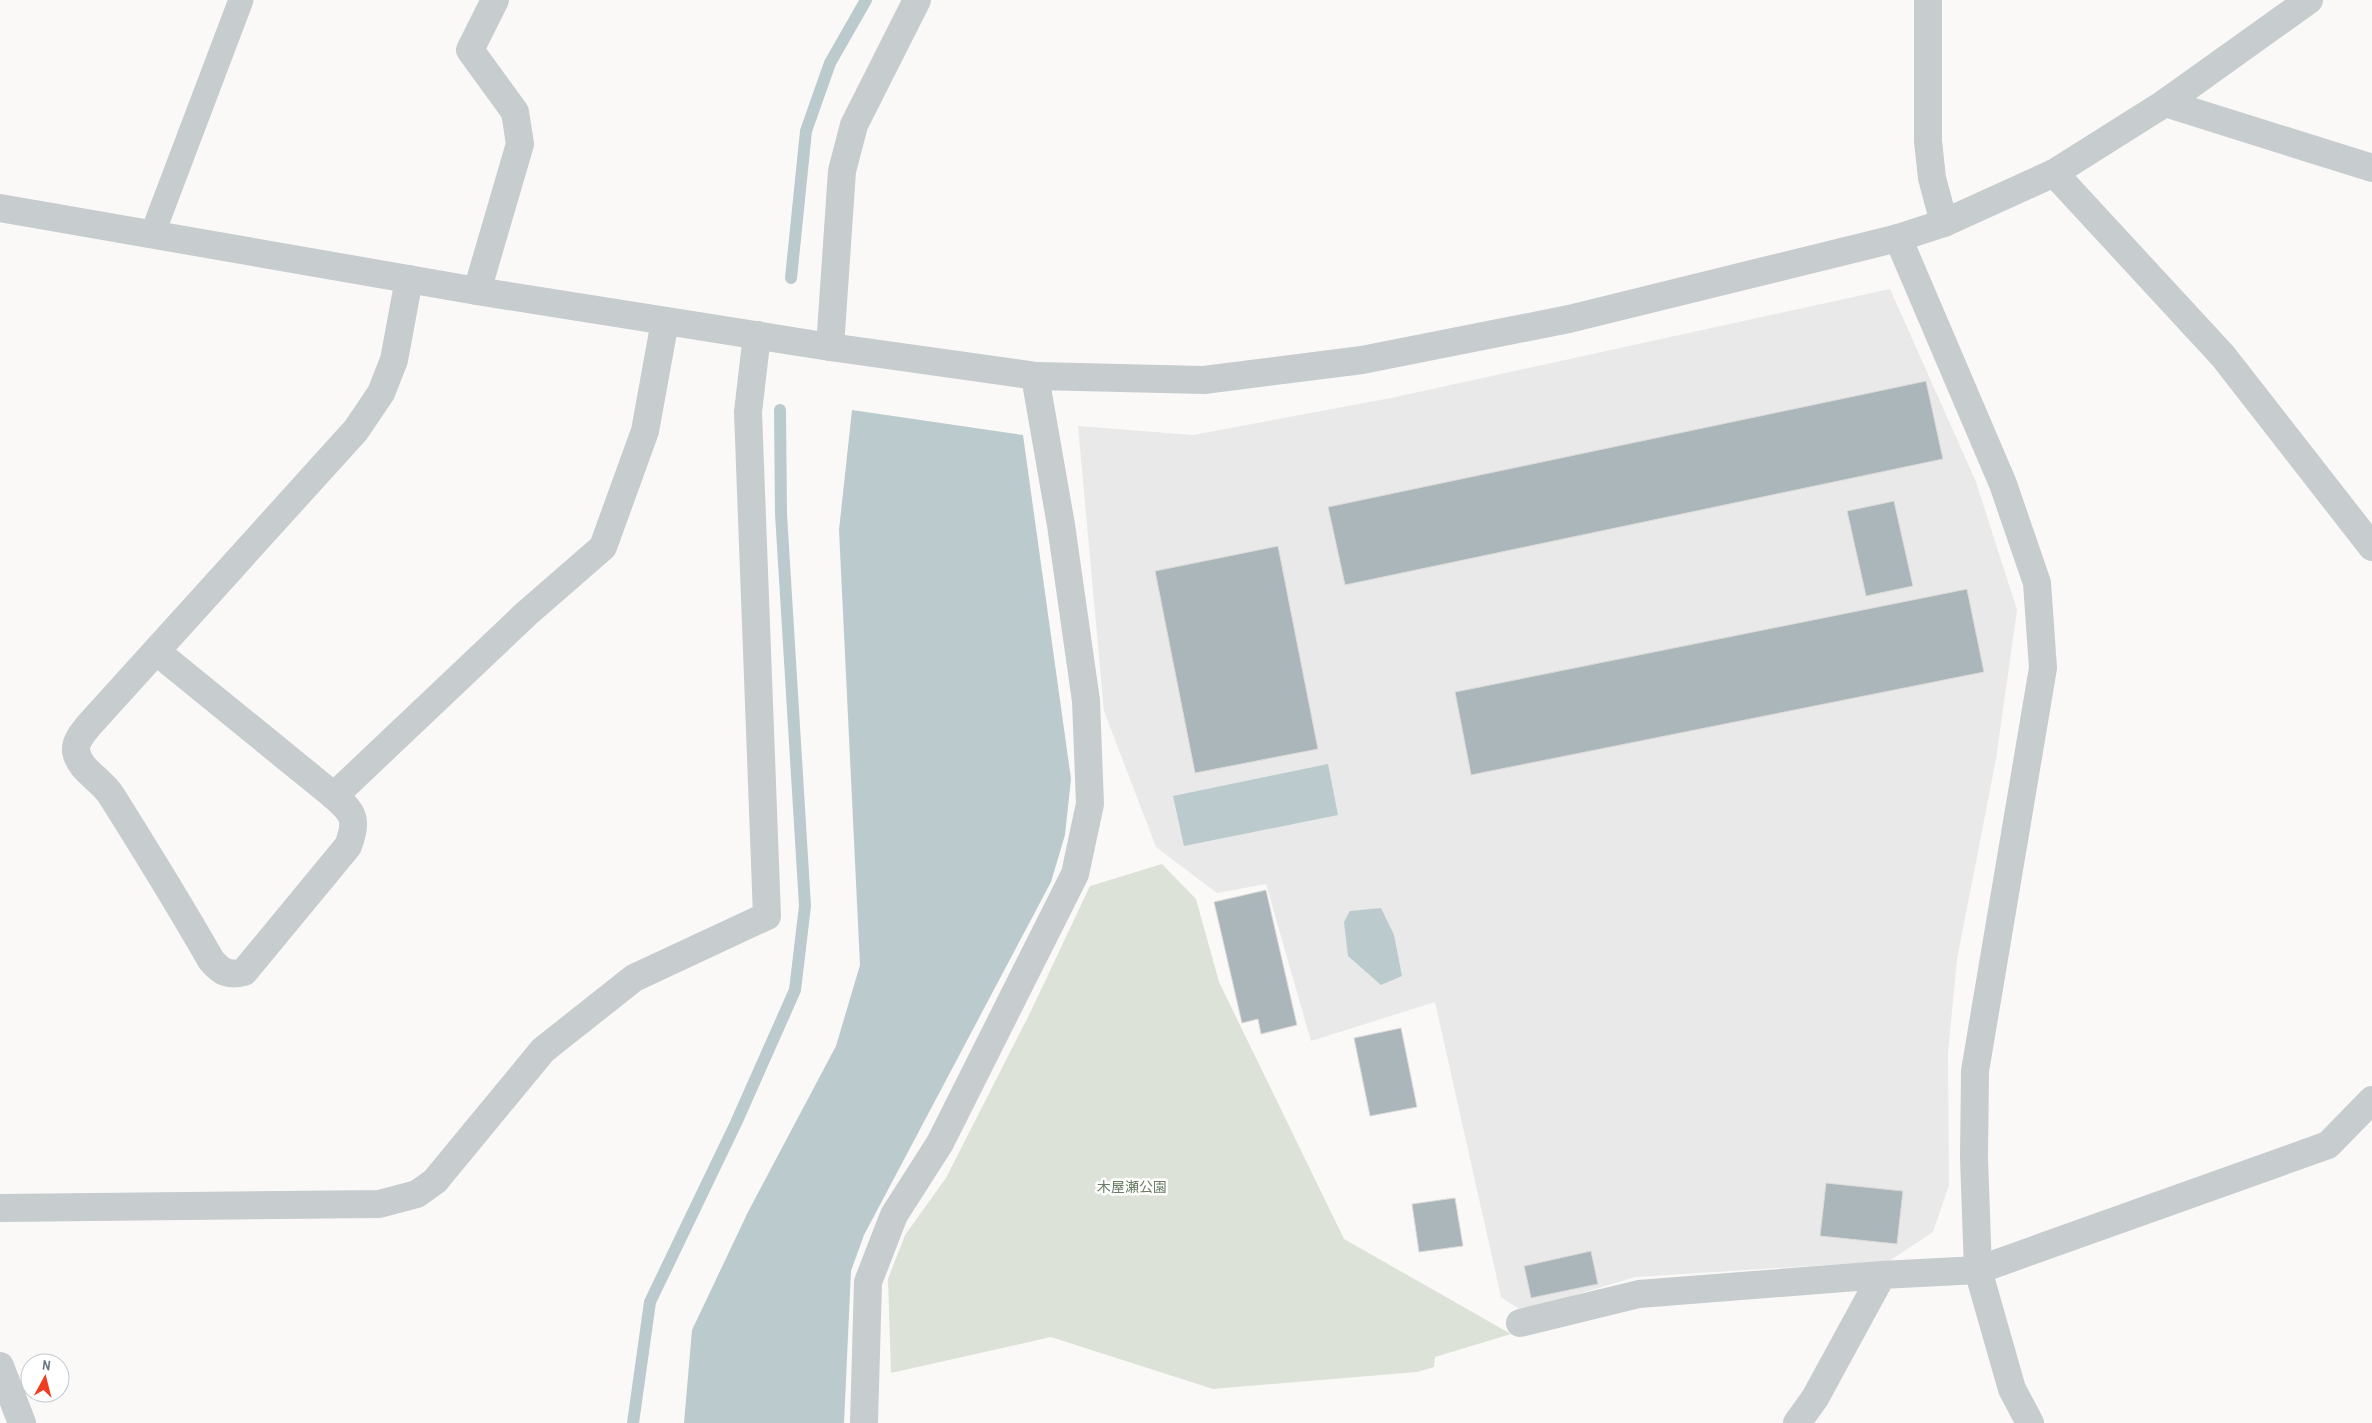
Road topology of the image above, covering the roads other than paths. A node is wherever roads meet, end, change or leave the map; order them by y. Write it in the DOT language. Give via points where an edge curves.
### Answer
graph roads {
  1 [pos="241,0"];
  2 [pos="495,0"];
  3 [pos="917,0"];
  4 [pos="1928,0"];
  5 [pos="2309,0"];
  6 [pos="2165,103"];
  7 [pos="2372,168"];
  8 [pos="2054,173"];
  9 [pos="0,208"];
  10 [pos="1944,222"];
  11 [pos="152,235"];
  12 [pos="1898,238"];
  13 [pos="409,279"];
  14 [pos="477,291"];
  15 [pos="665,320"];
  16 [pos="757,335"];
  17 [pos="830,347"];
  18 [pos="1037,376"];
  19 [pos="2372,547"];
  20 [pos="157,652"];
  21 [pos="334,796"];
  22 [pos="2372,1100"];
  23 [pos="0,1208"];
  24 [pos="1978,1270"];
  25 [pos="1882,1275"];
  26 [pos="1520,1323"];
  27 [pos="0,1366"];
  28 [pos="22,1423"];
  29 [pos="864,1423"];
  30 [pos="1798,1423"];
  31 [pos="2030,1423"];
  1 -- 11 [label="lane"];
  2 -- 14 [label="street" via="470,50 516,112 520,144"];
  3 -- 17 [label="street" via="854,125 842,171"];
  4 -- 10 [label="street" via="1928,141 1932,178"];
  5 -- 6 [label="street"];
  6 -- 7 [label="street"];
  6 -- 8 [label="street"];
  8 -- 10 [label="street"];
  8 -- 19 [label="street" via="2223,356"];
  9 -- 11 [label="street"];
  10 -- 12 [label="street"];
  11 -- 13 [label="street"];
  12 -- 18 [label="street" via="1569,319 1362,360 1204,380"];
  12 -- 24 [label="street" via="2004,484 2036,583 2044,668 1976,1071 1974,1158"];
  13 -- 14 [label="street"];
  13 -- 20 [label="street" via="394,360 381,394 356,430"];
  14 -- 15 [label="street"];
  15 -- 16 [label="street"];
  15 -- 21 [label="street" via="645,431 603,547 526,614"];
  16 -- 17 [label="street"];
  16 -- 23 [label="street" via="748,412 767,916 634,978 558,1038 543,1050 435,1181 417,1194 379,1204"];
  17 -- 18 [label="street"];
  18 -- 29 [label="street" via="1086,701 1090,804 1076,874 940,1143 894,1216 868,1282"];
  20 -- 21 [label="street"];
  20 -- 21 [label="street" via="79,737 76,749 81,764 107,788 219,970 232,975 244,972 348,846 354,822 351,810"];
  22 -- 24 [label="street" via="2328,1145"];
  24 -- 25 [label="street"];
  24 -- 31 [label="street" via="2012,1389"];
  25 -- 26 [label="street" via="1639,1294"];
  25 -- 30 [label="street"];
  27 -- 28 [label="street"];
}
